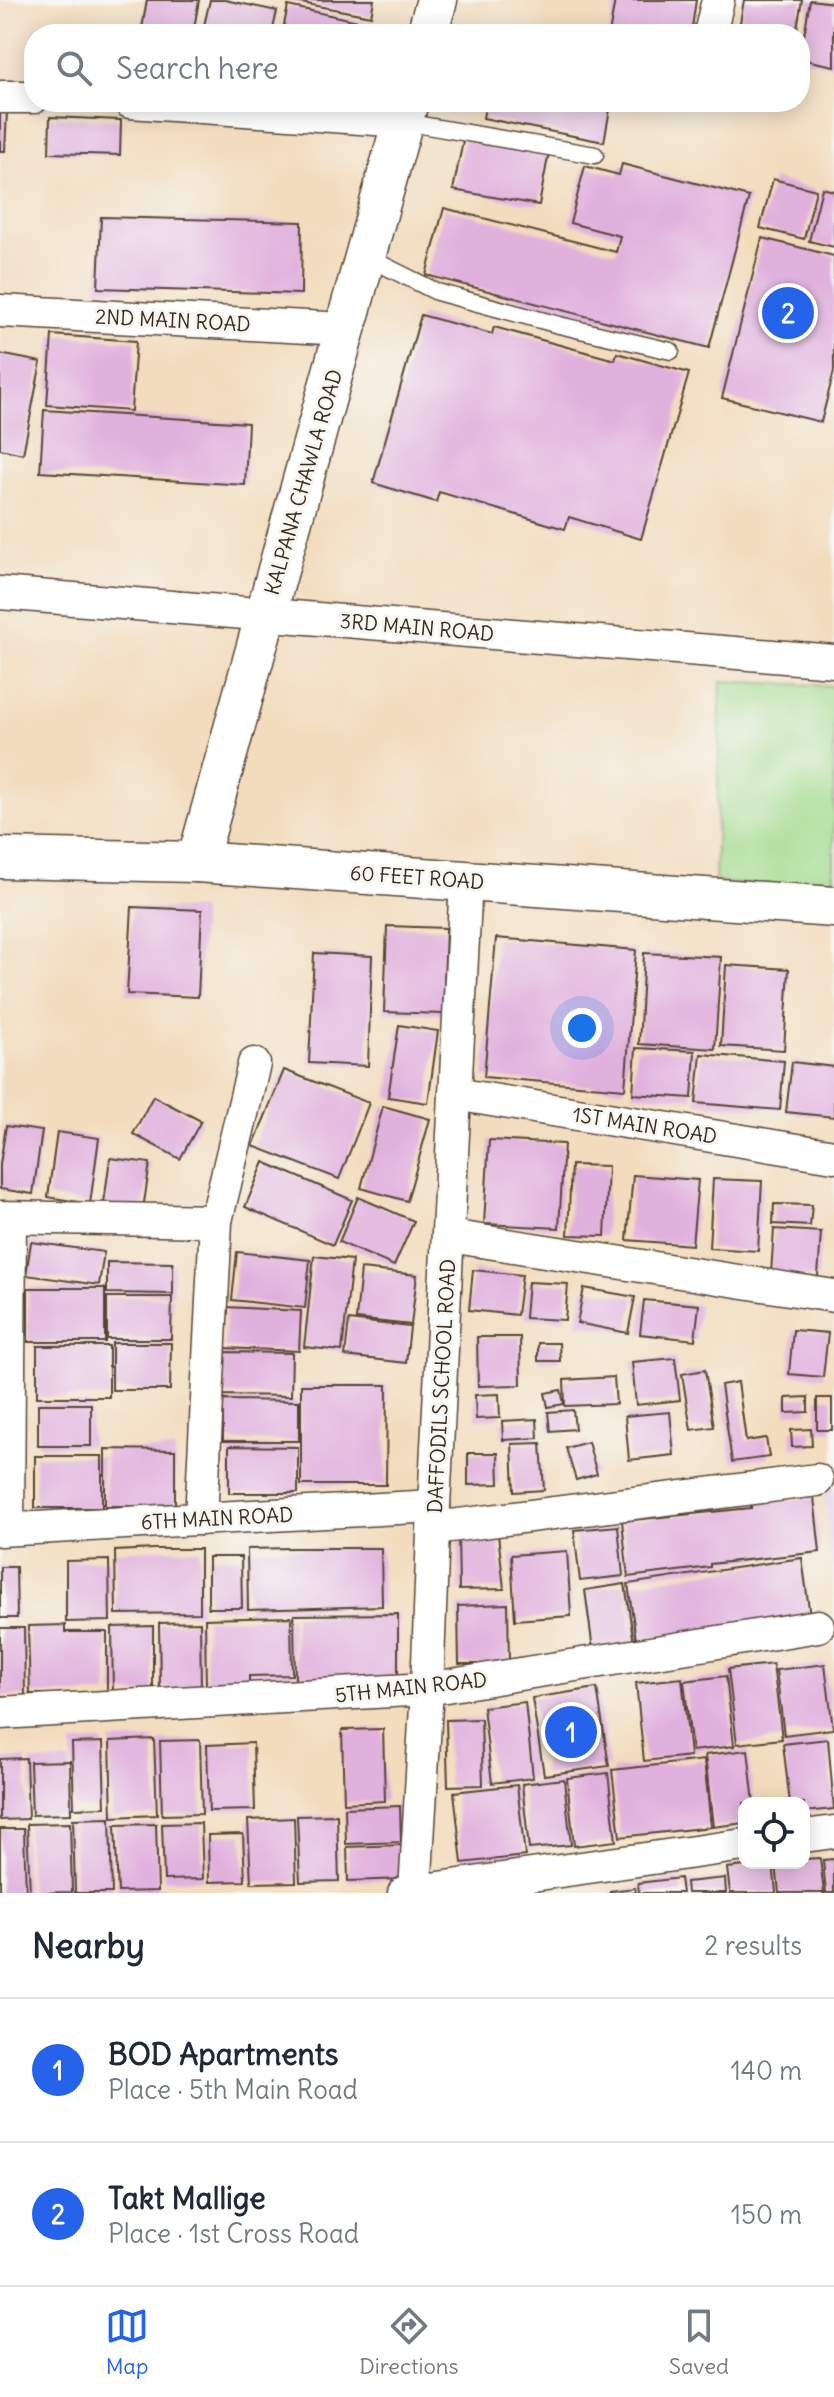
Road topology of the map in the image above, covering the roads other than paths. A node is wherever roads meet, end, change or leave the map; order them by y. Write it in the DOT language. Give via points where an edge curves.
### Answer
graph roads {
  1 [pos="437,0"];
  2 [pos="718,0"];
  3 [pos="430,24"];
  4 [pos="712,24"];
  5 [pos="0,97"];
  6 [pos="24,97"];
  7 [pos="405,112"];
  8 [pos="595,155"];
  9 [pos="365,257"];
  10 [pos="0,311"];
  11 [pos="345,329"];
  12 [pos="671,351"];
  13 [pos="0,593"];
  14 [pos="266,614"];
  15 [pos="834,661"];
  16 [pos="0,858"];
  17 [pos="197,862"];
  18 [pos="466,880"];
  19 [pos="834,907"];
  20 [pos="254,1064"];
  21 [pos="455,1094"];
  22 [pos="834,1156"];
  23 [pos="5,1217"];
  24 [pos="216,1221"];
  25 [pos="449,1236"];
  26 [pos="834,1296"];
  27 [pos="817,1480"];
  28 [pos="434,1517"];
  29 [pos="201,1519"];
  30 [pos="4,1530"];
  31 [pos="818,1626"];
  32 [pos="427,1689"];
  33 [pos="0,1713"];
  34 [pos="834,1832"];
  35 [pos="810,1835"];
  36 [pos="738,1846"];
  37 [pos="415,1892"];
  38 [pos="404,1893"];
  1 -- 3 [label="street"];
  2 -- 4 [label="street"];
  5 -- 6 [label="street"];
  7 -- 8 [label="lane"];
  7 -- 9 [label="street, KALPANA CHAWLA ROAD"];
  9 -- 11 [label="street, KALPANA CHAWLA ROAD"];
  9 -- 12 [label="lane" via="437,292"];
  10 -- 11 [label="street, 2ND MAIN ROAD"];
  11 -- 14 [label="street, KALPANA CHAWLA ROAD"];
  13 -- 14 [label="street, 3RD MAIN ROAD"];
  14 -- 15 [label="street, 3RD MAIN ROAD"];
  14 -- 17 [label="street, KALPANA CHAWLA ROAD"];
  16 -- 17 [label="street, 60 FEET ROAD"];
  17 -- 18 [label="street, 60 FEET ROAD"];
  18 -- 19 [label="street, 60 FEET ROAD"];
  18 -- 21 [label="street, DAFFODILS SCHOOL ROAD"];
  20 -- 24 [label="street"];
  21 -- 22 [label="street, 1ST MAIN ROAD"];
  21 -- 25 [label="street, DAFFODILS SCHOOL ROAD"];
  23 -- 24 [label="street"];
  23 -- 30 [label="street"];
  24 -- 29 [label="street"];
  25 -- 26 [label="street"];
  25 -- 28 [label="street, DAFFODILS SCHOOL ROAD"];
  27 -- 28 [label="street, 6TH MAIN ROAD"];
  28 -- 29 [label="street, 6TH MAIN ROAD"];
  28 -- 32 [label="street, DAFFODILS SCHOOL ROAD"];
  29 -- 30 [label="street, 6TH MAIN ROAD"];
  31 -- 32 [label="street, 5TH MAIN ROAD"];
  32 -- 33 [label="street, 5TH MAIN ROAD"];
  32 -- 37 [label="street, DAFFODILS SCHOOL ROAD"];
  34 -- 35 [label="street"];
  36 -- 37 [label="street"];
  37 -- 38 [label="street"];
}
